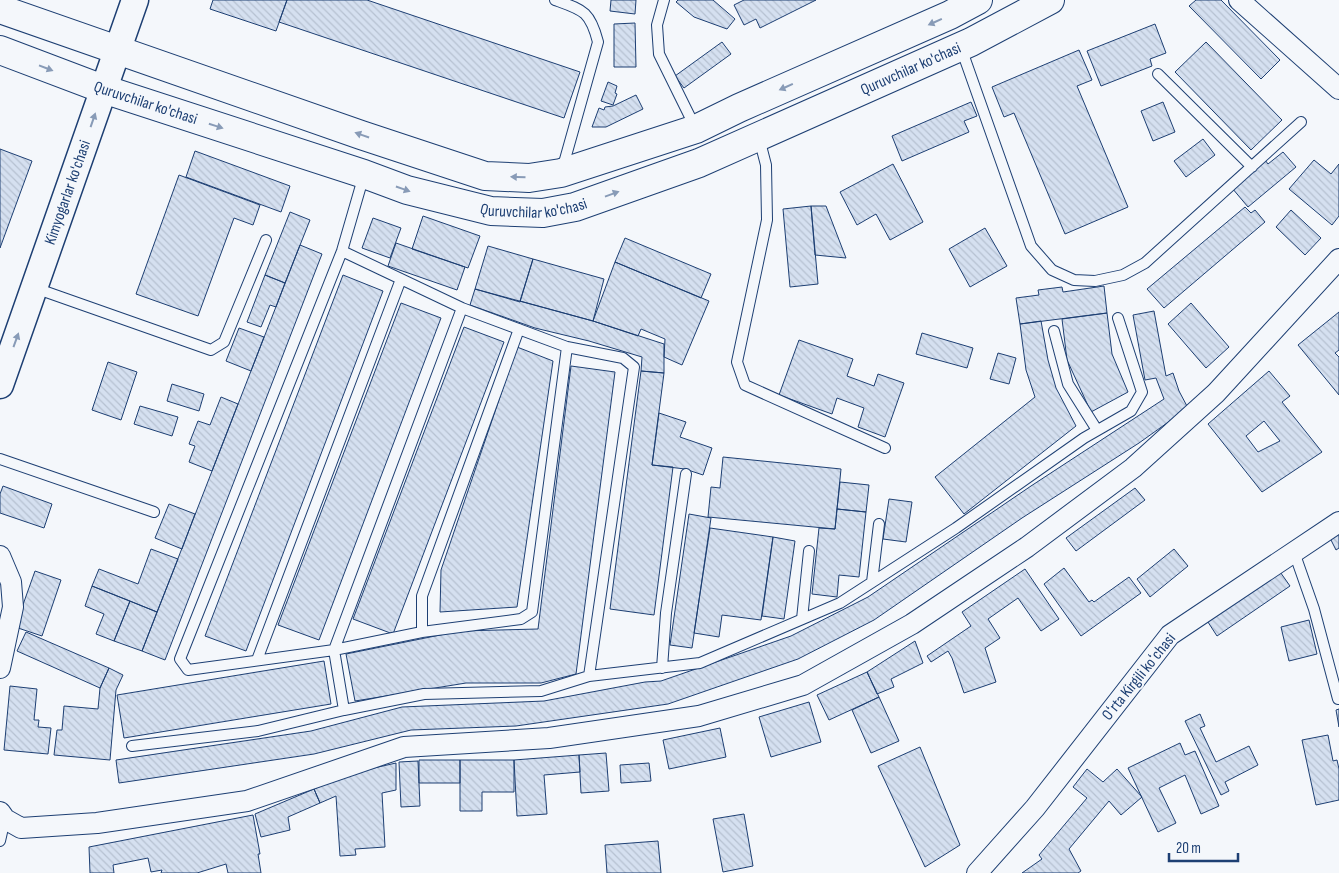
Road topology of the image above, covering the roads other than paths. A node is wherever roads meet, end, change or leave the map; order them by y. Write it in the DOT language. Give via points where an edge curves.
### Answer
graph roads {
  1 [pos="135,0"];
  2 [pos="555,0"];
  3 [pos="664,0"];
  4 [pos="978,0"];
  5 [pos="1050,0"];
  6 [pos="1239,0"];
  7 [pos="0,9"];
  8 [pos="960,47"];
  9 [pos="0,50"];
  10 [pos="117,50"];
  11 [pos="1158,74"];
  12 [pos="1339,89"];
  13 [pos="103,90"];
  14 [pos="1301,122"];
  15 [pos="696,129"];
  16 [pos="758,136"];
  17 [pos="1252,167"];
  18 [pos="561,173"];
  19 [pos="364,174"];
  20 [pos="266,240"];
  21 [pos="342,251"];
  22 [pos="1339,259"];
  23 [pos="401,279"];
  24 [pos="35,288"];
  25 [pos="462,308"];
  26 [pos="1118,318"];
  27 [pos="519,329"];
  28 [pos="1054,330"];
  29 [pos="567,347"];
  30 [pos="0,385"];
  31 [pos="1097,430"];
  32 [pos="885,448"];
  33 [pos="0,459"];
  34 [pos="686,474"];
  35 [pos="154,512"];
  36 [pos="1339,522"];
  37 [pos="879,524"];
  38 [pos="809,551"];
  39 [pos="1294,552"];
  40 [pos="0,556"];
  41 [pos="872,582"];
  42 [pos="802,619"];
  43 [pos="422,632"];
  44 [pos="334,650"];
  45 [pos="257,660"];
  46 [pos="0,668"];
  47 [pos="662,668"];
  48 [pos="589,676"];
  49 [pos="1338,699"];
  50 [pos="344,710"];
  51 [pos="132,746"];
  52 [pos="2,815"];
  53 [pos="0,841"];
  54 [pos="977,873"];
  1 -- 10 [label="street, Kimyogarlar ko'chasi"];
  2 -- 18 [label="lane" via="581,10 593,24 598,42"];
  3 -- 15 [label="lane" via="657,25 659,54"];
  4 -- 15 [label="main road, Quruvchilar ko'chasi, one-way"];
  5 -- 8 [label="main road, Quruvchilar ko'chasi"];
  6 -- 12 [label="street"];
  7 -- 10 [label="main road, Quruvchilar ko'chasi"];
  8 -- 16 [label="main road, Quruvchilar ko'chasi"];
  8 -- 17 [label="lane" via="1031,246 1052,270 1074,280 1095,281 1123,275 1145,263"];
  9 -- 13 [label="main road, Quruvchilar ko'chasi, one-way"];
  10 -- 13 [label="street, Kimyogarlar ko'chasi"];
  18 -- 10 [label="main road, Quruvchilar ko'chasi, one-way" via="529,178 485,176"];
  11 -- 17 [label="lane"];
  13 -- 19 [label="main road, Quruvchilar ko'chasi, one-way"];
  24 -- 13 [label="street, Kimyogarlar ko'chasi, one-way"];
  14 -- 17 [label="lane"];
  15 -- 18 [label="main road, Quruvchilar ko'chasi"];
  19 -- 16 [label="main road, Quruvchilar ko'chasi, one-way" via="407,190 491,211 542,213 575,207 699,163"];
  16 -- 32 [label="lane" via="766,165 767,220 737,362 745,385"];
  19 -- 21 [label="lane"];
  20 -- 24 [label="lane" via="224,342 211,350"];
  21 -- 23 [label="lane"];
  21 -- 45 [label="lane" via="180,659 188,670"];
  22 -- 52 [label="street" via="1217,392 1133,468 1026,547 912,624 803,686 699,716 549,738 404,747 247,801 97,823 21,828"];
  23 -- 25 [label="lane"];
  23 -- 45 [label="lane"];
  30 -- 24 [label="street, Kimyogarlar ko'chasi, one-way"];
  25 -- 27 [label="lane"];
  25 -- 44 [label="lane"];
  26 -- 31 [label="lane" via="1142,392 1131,411"];
  27 -- 29 [label="lane"];
  27 -- 43 [label="lane" via="422,596"];
  28 -- 31 [label="lane" via="1068,384"];
  29 -- 43 [label="lane" via="532,612 521,619"];
  29 -- 48 [label="lane" via="624,358 634,367"];
  31 -- 41 [label="lane"];
  33 -- 35 [label="lane"];
  34 -- 47 [label="lane" via="666,613"];
  36 -- 39 [label="street, Oʻrta Kirgili koʻchasi"];
  37 -- 41 [label="lane"];
  38 -- 42 [label="lane"];
  39 -- 49 [label="lane" via="1314,609"];
  39 -- 54 [label="street, Oʻrta Kirgili koʻchasi" via="1170,635 1035,808"];
  40 -- 46 [label="street" via="11,582 13,607"];
  41 -- 42 [label="lane" via="840,603"];
  42 -- 47 [label="lane" via="700,663"];
  43 -- 44 [label="lane"];
  44 -- 45 [label="lane"];
  44 -- 50 [label="lane"];
  47 -- 48 [label="lane"];
  48 -- 50 [label="lane" via="541,691 424,694"];
  50 -- 51 [label="lane" via="258,731"];
  52 -- 53 [label="lane"];
}
